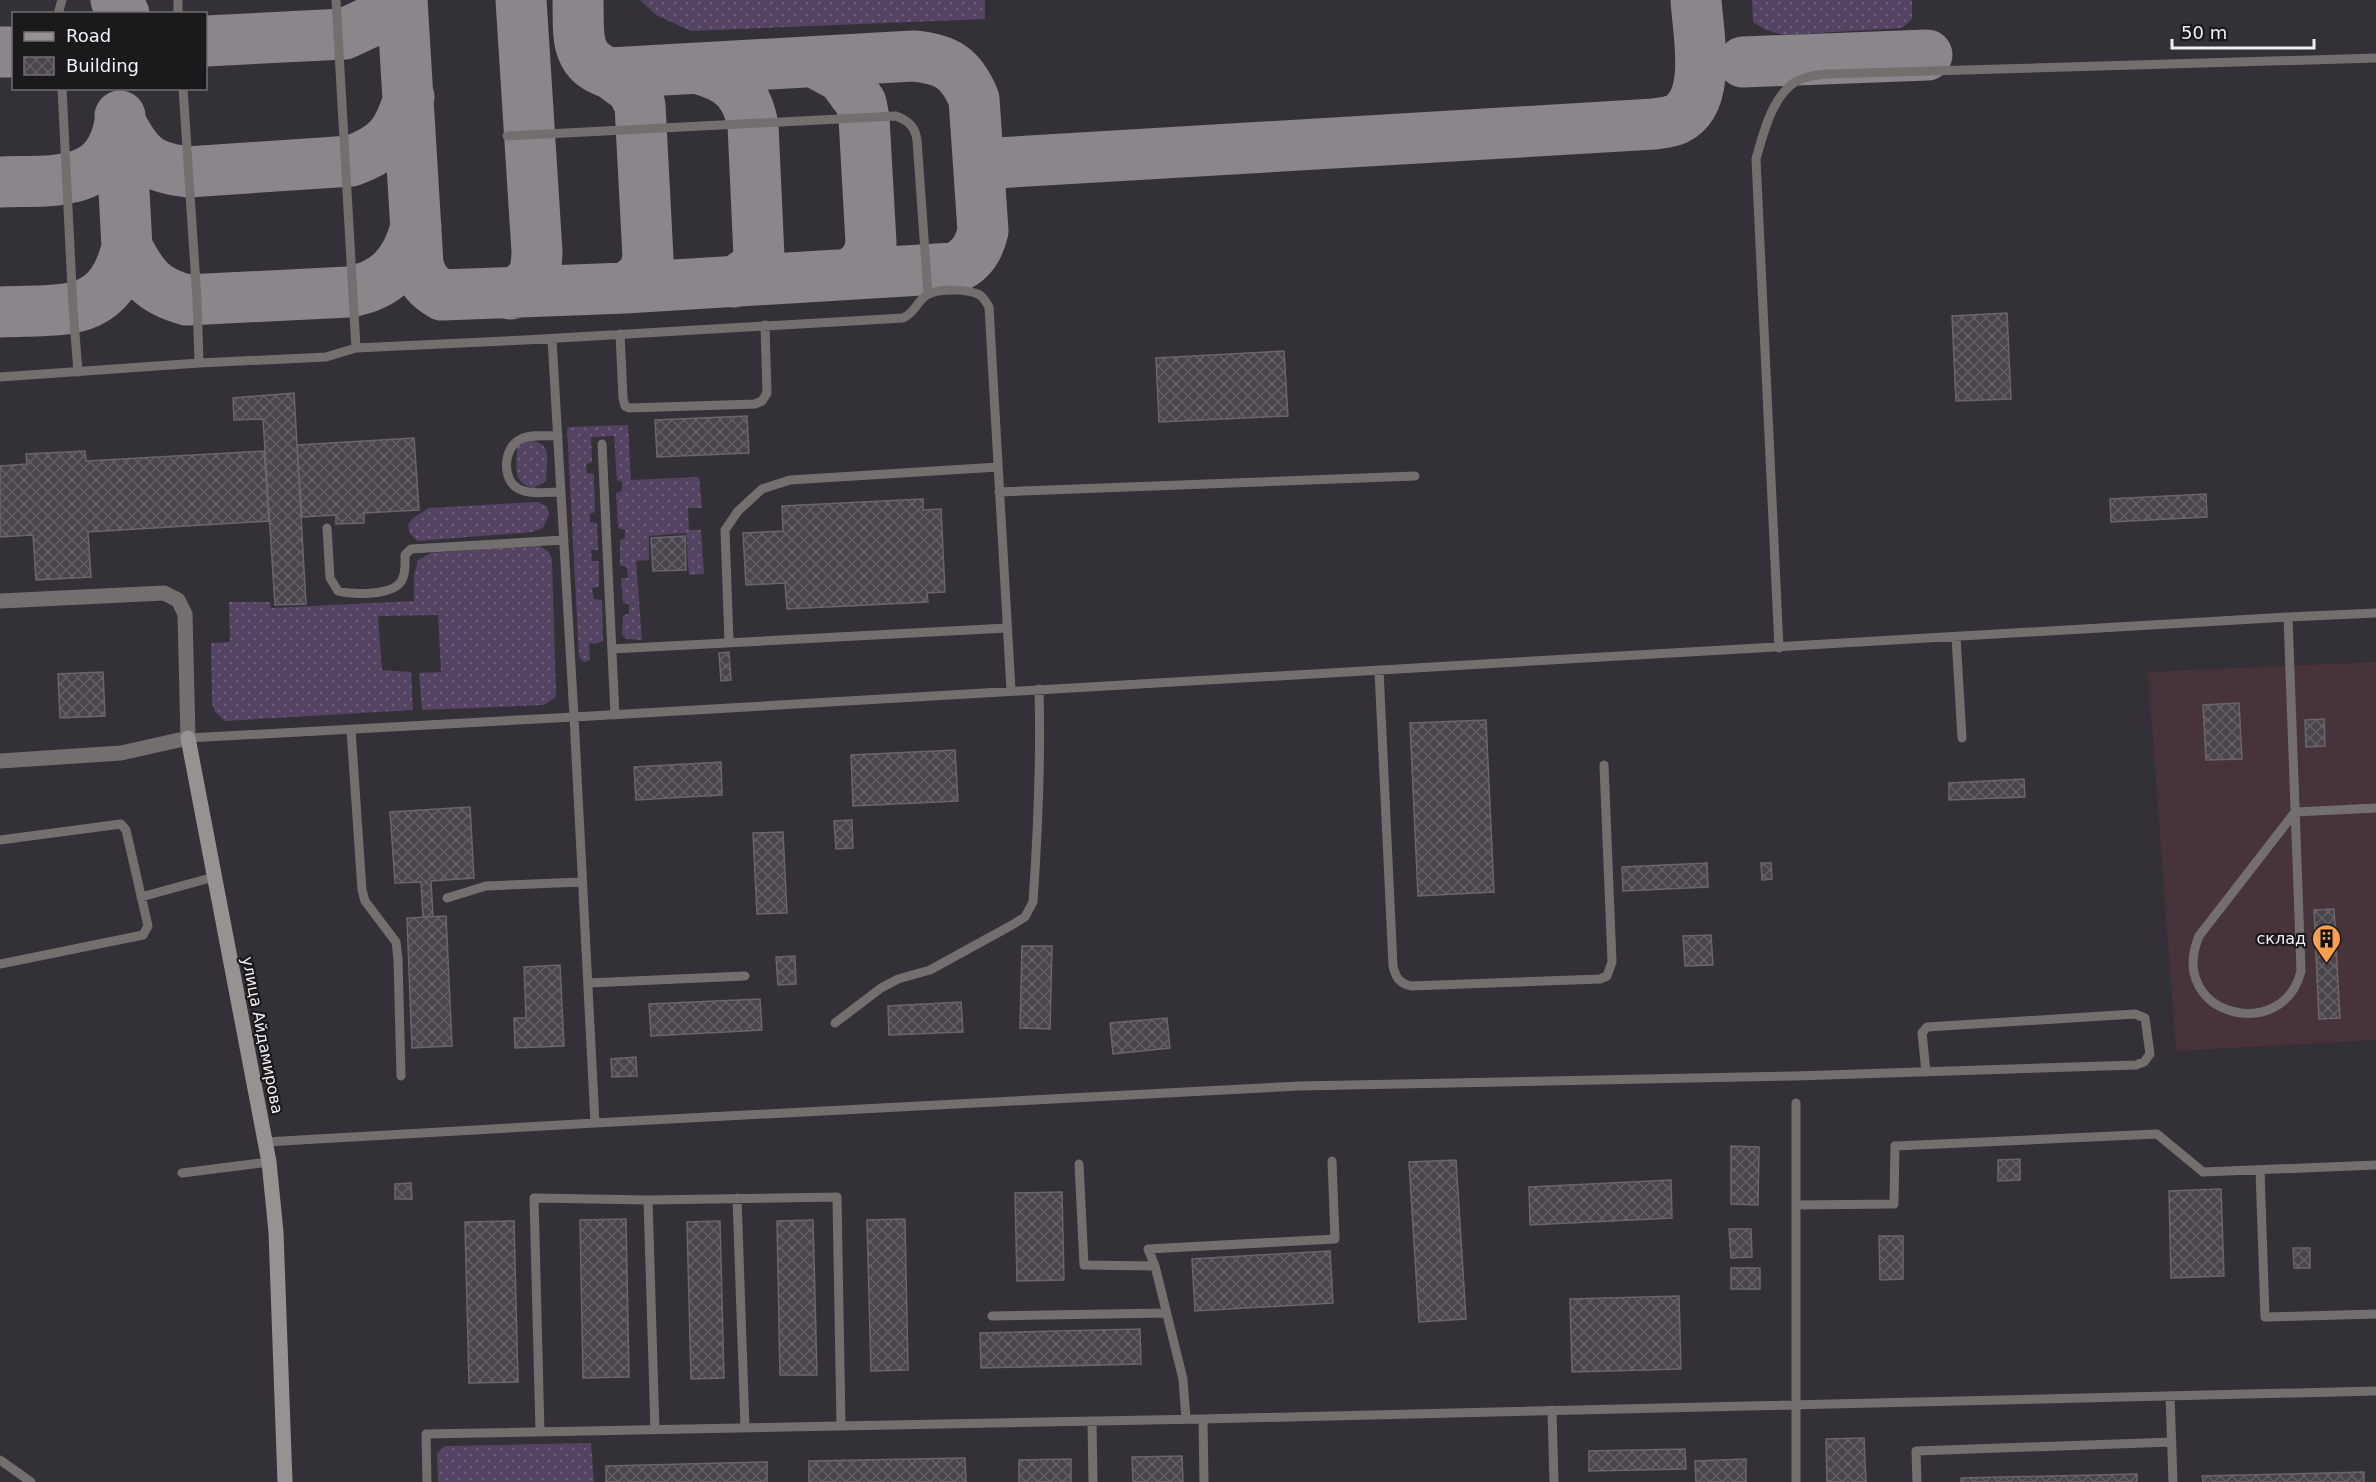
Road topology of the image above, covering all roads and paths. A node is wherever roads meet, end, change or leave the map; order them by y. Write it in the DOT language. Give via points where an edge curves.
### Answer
graph roads {
  1 [pos="336,0"];
  2 [pos="2376,58"];
  3 [pos="62,90"];
  4 [pos="183,90"];
  5 [pos="507,136"];
  6 [pos="928,294"];
  7 [pos="765,325"];
  8 [pos="620,334"];
  9 [pos="552,339"];
  10 [pos="356,348"];
  11 [pos="199,363"];
  12 [pos="78,372"];
  13 [pos="0,377"];
  14 [pos="558,436"];
  15 [pos="602,444"];
  16 [pos="998,467"];
  17 [pos="1415,476"];
  18 [pos="561,492"];
  19 [pos="999,492"];
  20 [pos="327,528"];
  21 [pos="564,540"];
  22 [pos="0,601"];
  23 [pos="2376,613"];
  24 [pos="2288,617"];
  25 [pos="1007,628"];
  26 [pos="1956,637"];
  27 [pos="729,642"];
  28 [pos="1779,648"];
  29 [pos="612,649"];
  30 [pos="1379,670"];
  31 [pos="1039,688"];
  32 [pos="1011,690"];
  33 [pos="615,715"];
  34 [pos="574,717"];
  35 [pos="351,730"];
  36 [pos="188,738"];
  37 [pos="1962,738"];
  38 [pos="0,761"];
  39 [pos="1604,765"];
  40 [pos="2376,808"];
  41 [pos="2295,812"];
  42 [pos="0,840"];
  43 [pos="214,877"];
  44 [pos="582,882"];
  45 [pos="141,897"];
  46 [pos="447,898"];
  47 [pos="0,963"];
  48 [pos="745,976"];
  49 [pos="588,983"];
  50 [pos="835,1023"];
  51 [pos="1926,1072"];
  52 [pos="401,1076"];
  53 [pos="1796,1103"];
  54 [pos="595,1123"];
  55 [pos="265,1142"];
  56 [pos="1332,1161"];
  57 [pos="269,1162"];
  58 [pos="1079,1164"];
  59 [pos="2376,1165"];
  60 [pos="2260,1170"];
  61 [pos="182,1173"];
  62 [pos="737,1198"];
  63 [pos="648,1200"];
  64 [pos="1796,1205"];
  65 [pos="1155,1266"];
  66 [pos="1166,1313"];
  67 [pos="2376,1314"];
  68 [pos="992,1316"];
  69 [pos="2376,1390"];
  70 [pos="2170,1396"];
  71 [pos="1794,1404"];
  72 [pos="1552,1410"];
  73 [pos="1186,1419"];
  74 [pos="1203,1419"];
  75 [pos="1092,1421"];
  76 [pos="841,1426"];
  77 [pos="745,1428"];
  78 [pos="655,1430"];
  79 [pos="540,1432"];
  80 [pos="2172,1442"];
  81 [pos="0,1460"];
  82 [pos="31,1482"];
  83 [pos="285,1482"];
  84 [pos="427,1482"];
  85 [pos="1093,1482"];
  86 [pos="1204,1482"];
  87 [pos="1554,1482"];
  88 [pos="1796,1482"];
  89 [pos="1917,1482"];
  90 [pos="2173,1482"];
  1 -- 10 [label="lane"];
  2 -- 28 [label="lane" via="1828,74 1808,76 1794,83 1773,111 1756,159"];
  3 -- 12 [label="lane"];
  4 -- 11 [label="lane"];
  5 -- 6 [label="lane" via="905,119 917,140"];
  6 -- 7 [label="lane" via="903,318"];
  6 -- 16 [label="lane" via="969,291 984,298 988,307"];
  7 -- 8 [label="lane"];
  7 -- 8 [label="lane" via="767,393 756,404 625,406"];
  8 -- 9 [label="lane"];
  9 -- 10 [label="lane"];
  9 -- 14 [label="lane"];
  10 -- 11 [label="lane" via="326,357"];
  11 -- 12 [label="lane"];
  12 -- 13 [label="lane"];
  14 -- 18 [label="lane"];
  14 -- 18 [label="lane" via="523,438 513,444 507,457 508,476 516,487 532,492"];
  15 -- 29 [label="lane"];
  16 -- 19 [label="lane"];
  16 -- 27 [label="lane" via="790,480 762,489 738,511 725,530"];
  17 -- 19 [label="lane"];
  18 -- 21 [label="lane"];
  19 -- 25 [label="lane"];
  20 -- 21 [label="lane" via="330,578 336,589 349,593 393,588 402,579 405,555 411,549"];
  21 -- 34 [label="lane"];
  22 -- 36 [label="street, улица Айдамирова" via="164,593 178,600 185,614"];
  23 -- 24 [label="lane"];
  24 -- 26 [label="lane"];
  24 -- 41 [label="lane"];
  25 -- 27 [label="lane"];
  25 -- 32 [label="lane"];
  26 -- 28 [label="lane"];
  26 -- 37 [label="lane"];
  27 -- 29 [label="lane"];
  28 -- 30 [label="lane"];
  29 -- 33 [label="lane"];
  30 -- 31 [label="lane"];
  30 -- 39 [label="lane" via="1393,966 1402,984 1607,976 1612,962"];
  31 -- 32 [label="lane"];
  31 -- 50 [label="lane" via="1039,815 1030,910 1012,926 966,952 881,988"];
  32 -- 33 [label="lane"];
  33 -- 34 [label="lane"];
  34 -- 35 [label="lane"];
  34 -- 44 [label="lane"];
  35 -- 36 [label="lane"];
  35 -- 52 [label="lane" via="362,890 365,901 396,942"];
  36 -- 38 [label="street" via="121,753"];
  36 -- 43 [label="main road, улица Айдамирова"];
  40 -- 41 [label="lane"];
  41 -- 41 [label="lane" via="2301,971 2297,987 2284,1001 2261,1012 2244,1015 2224,1009 2208,999 2196,982 2194,947"];
  42 -- 45 [label="lane" via="121,824 126,830"];
  43 -- 45 [label="lane"];
  43 -- 55 [label="main road, улица Айдамирова"];
  44 -- 46 [label="lane" via="486,886"];
  44 -- 49 [label="lane"];
  45 -- 47 [label="lane" via="148,926 143,935"];
  48 -- 49 [label="lane"];
  49 -- 54 [label="lane"];
  51 -- 51 [label="lane" via="2136,1065 2150,1054 2148,1023 2135,1014 1928,1027 1922,1033"];
  51 -- 54 [label="lane" via="1299,1086"];
  53 -- 64 [label="lane"];
  54 -- 55 [label="lane"];
  55 -- 57 [label="main road, улица Айдамирова"];
  56 -- 65 [label="lane" via="1335,1239 1148,1250"];
  57 -- 61 [label="lane"];
  57 -- 83 [label="main road, улица Айдамирова" via="276,1232"];
  58 -- 65 [label="lane" via="1084,1265"];
  59 -- 60 [label="lane"];
  60 -- 64 [label="lane" via="2203,1172 2157,1134 1895,1146 1894,1204"];
  60 -- 67 [label="lane" via="2265,1317"];
  62 -- 63 [label="lane"];
  62 -- 76 [label="lane" via="837,1197"];
  62 -- 77 [label="lane"];
  63 -- 78 [label="lane"];
  63 -- 79 [label="lane" via="534,1198"];
  64 -- 71 [label="lane"];
  65 -- 66 [label="lane"];
  66 -- 68 [label="lane"];
  66 -- 73 [label="lane" via="1183,1379"];
  69 -- 70 [label="lane"];
  70 -- 71 [label="lane"];
  70 -- 80 [label="lane"];
  71 -- 72 [label="lane"];
  71 -- 88 [label="lane"];
  72 -- 74 [label="lane"];
  72 -- 87 [label="lane"];
  73 -- 74 [label="lane"];
  73 -- 75 [label="lane"];
  74 -- 86 [label="lane"];
  75 -- 76 [label="lane"];
  75 -- 85 [label="lane"];
  76 -- 77 [label="lane"];
  77 -- 78 [label="lane"];
  78 -- 79 [label="lane"];
  79 -- 84 [label="lane" via="426,1434"];
  80 -- 89 [label="lane" via="1916,1450"];
  80 -- 90 [label="lane"];
  81 -- 82 [label="lane"];
}
